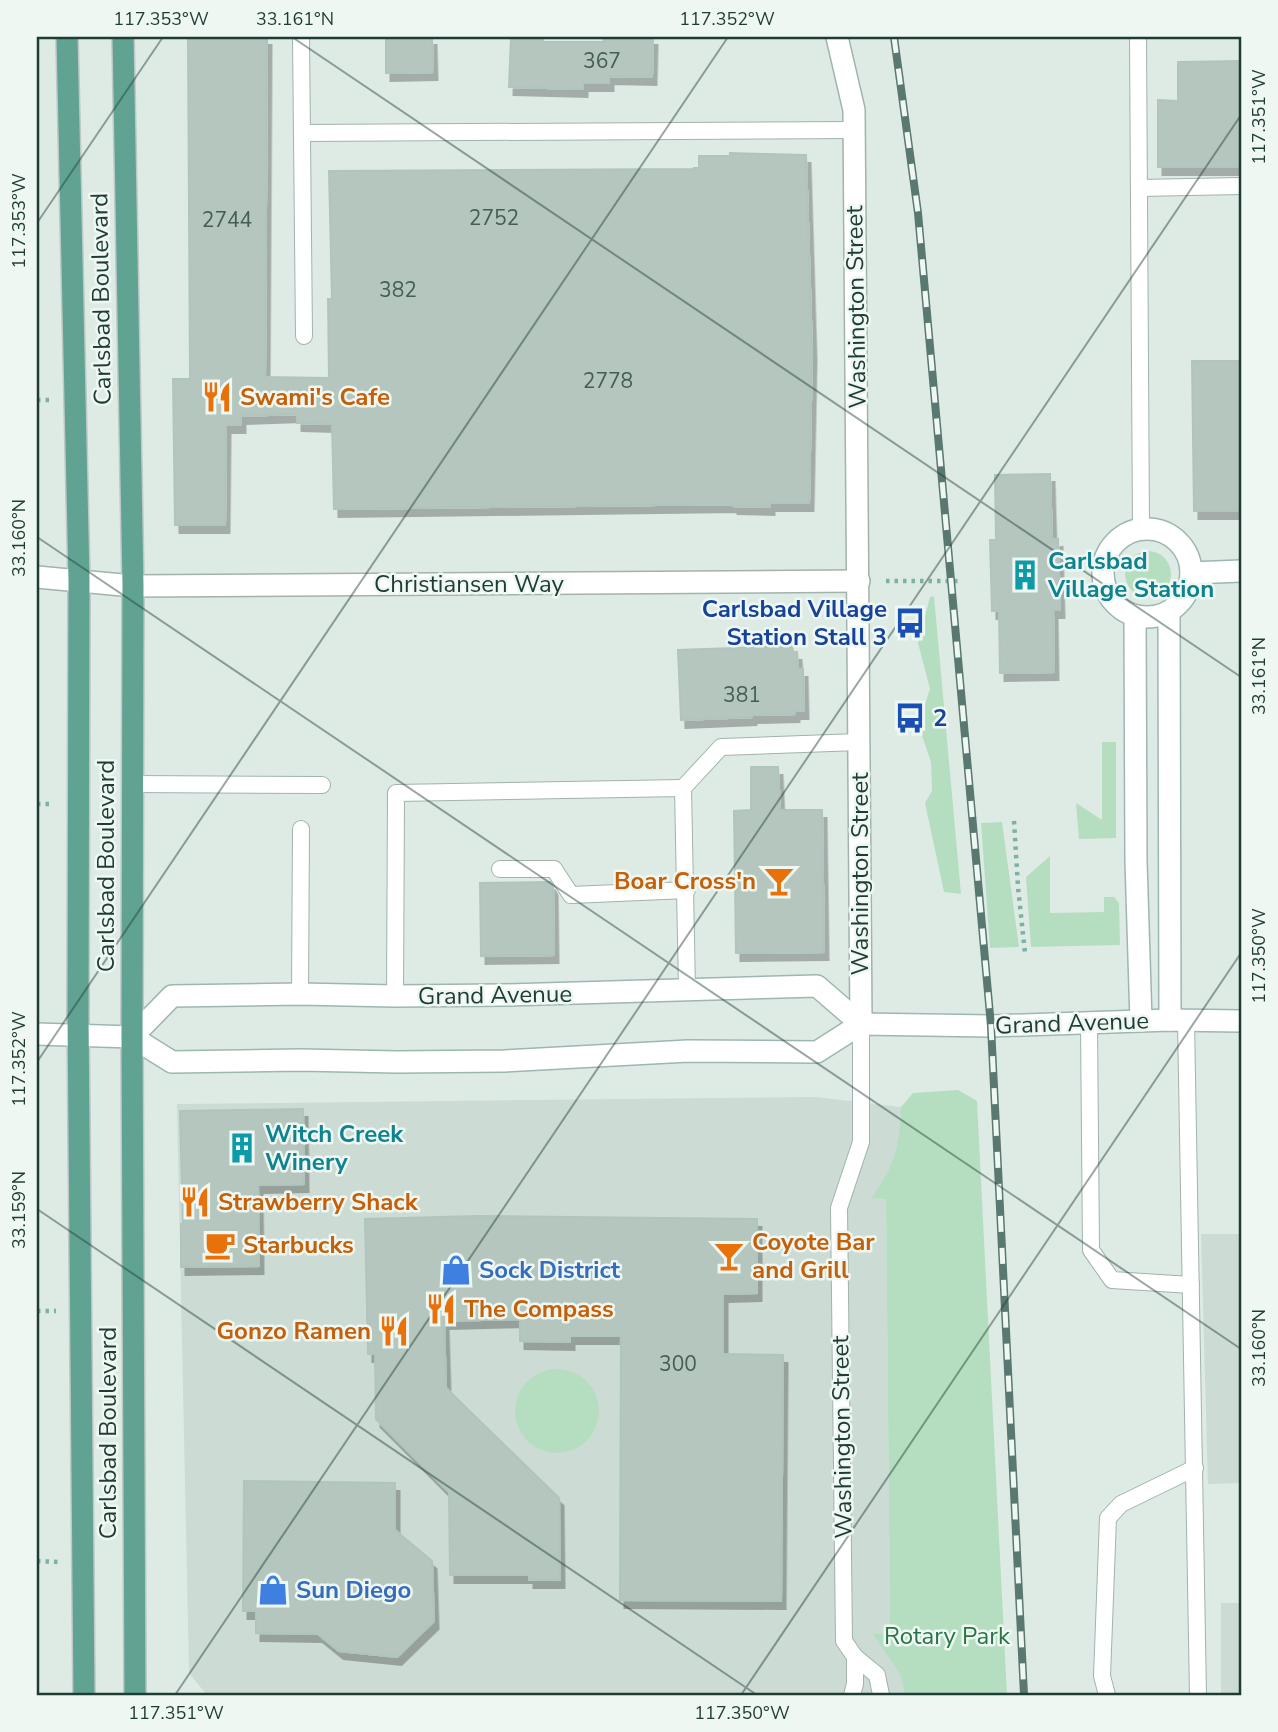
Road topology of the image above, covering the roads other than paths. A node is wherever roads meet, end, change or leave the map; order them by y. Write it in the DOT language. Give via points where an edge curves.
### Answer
graph roads {
  1 [pos="67,37"];
  2 [pos="123,37"];
  3 [pos="301,37"];
  4 [pos="837,37"];
  5 [pos="1138,37"];
  6 [pos="855,130"];
  7 [pos="302,133"];
  8 [pos="1241,186"];
  9 [pos="1139,188"];
  10 [pos="304,336"];
  11 [pos="1141,529"];
  12 [pos="1241,571"];
  13 [pos="1191,573"];
  14 [pos="37,577"];
  15 [pos="79,580"];
  16 [pos="859,581"];
  17 [pos="133,586"];
  18 [pos="1169,612"];
  19 [pos="1135,616"];
  20 [pos="859,742"];
  21 [pos="133,784"];
  22 [pos="322,785"];
  23 [pos="683,788"];
  24 [pos="301,829"];
  25 [pos="500,869"];
  26 [pos="687,890"];
  27 [pos="687,990"];
  28 [pos="300,994"];
  29 [pos="395,996"];
  30 [pos="1178,1020"];
  31 [pos="1140,1021"];
  32 [pos="1241,1021"];
  33 [pos="861,1024"];
  34 [pos="1089,1025"];
  35 [pos="37,1034"];
  36 [pos="79,1036"];
  37 [pos="132,1037"];
  38 [pos="1191,1285"];
  39 [pos="1195,1468"];
  40 [pos="855,1657"];
  41 [pos="85,1695"];
  42 [pos="135,1695"];
  43 [pos="852,1695"];
  44 [pos="881,1695"];
  45 [pos="1107,1695"];
  46 [pos="1198,1695"];
  1 -- 15 [label="main road, Carlsbad Boulevard"];
  2 -- 17 [label="main road, Carlsbad Boulevard"];
  3 -- 7 [label="lane"];
  4 -- 6 [label="street, Washington Street"];
  5 -- 9 [label="lane"];
  6 -- 7 [label="lane"];
  6 -- 16 [label="street, Washington Street"];
  7 -- 10 [label="lane"];
  8 -- 9 [label="lane"];
  9 -- 11 [label="lane"];
  11 -- 13 [label="street" via="1176,540"];
  11 -- 19 [label="street" via="1115,543 1103,570 1110,599"];
  12 -- 13 [label="street"];
  13 -- 18 [label="street" via="1185,595"];
  14 -- 15 [label="street, Christiansen Way"];
  15 -- 17 [label="street, Christiansen Way"];
  15 -- 36 [label="main road, Carlsbad Boulevard"];
  16 -- 17 [label="street, Christiansen Way"];
  16 -- 20 [label="street, Washington Street"];
  17 -- 21 [label="main road, Carlsbad Boulevard"];
  18 -- 19 [label="street"];
  18 -- 30 [label="street"];
  19 -- 31 [label="street"];
  20 -- 23 [label="lane" via="721,747"];
  20 -- 33 [label="street, Washington Street"];
  21 -- 22 [label="lane"];
  21 -- 37 [label="main road, Carlsbad Boulevard"];
  23 -- 26 [label="lane"];
  23 -- 29 [label="lane" via="396,793"];
  24 -- 28 [label="lane"];
  25 -- 26 [label="lane" via="554,869 571,895"];
  26 -- 27 [label="lane"];
  27 -- 29 [label="street, Grand Avenue"];
  27 -- 33 [label="street, Grand Avenue" via="817,986"];
  28 -- 29 [label="street, Grand Avenue"];
  28 -- 37 [label="street, Grand Avenue" via="172,996"];
  30 -- 31 [label="street, Grand Avenue"];
  30 -- 32 [label="street, Grand Avenue"];
  30 -- 38 [label="lane"];
  31 -- 34 [label="street, Grand Avenue"];
  33 -- 34 [label="street, Grand Avenue"];
  33 -- 37 [label="street" via="817,1052 688,1051 477,1061 172,1062"];
  33 -- 40 [label="lane, Washington Street" via="861,1142 839,1208 844,1640"];
  34 -- 38 [label="lane" via="1091,1250 1112,1280"];
  35 -- 36 [label="street"];
  36 -- 37 [label="street"];
  36 -- 41 [label="main road, Carlsbad Boulevard"];
  37 -- 42 [label="main road, Carlsbad Boulevard"];
  38 -- 39 [label="lane"];
  39 -- 45 [label="lane" via="1121,1504 1108,1518 1102,1676"];
  39 -- 46 [label="lane"];
  40 -- 43 [label="lane"];
  40 -- 44 [label="lane, Washington Street" via="877,1675"];
}
